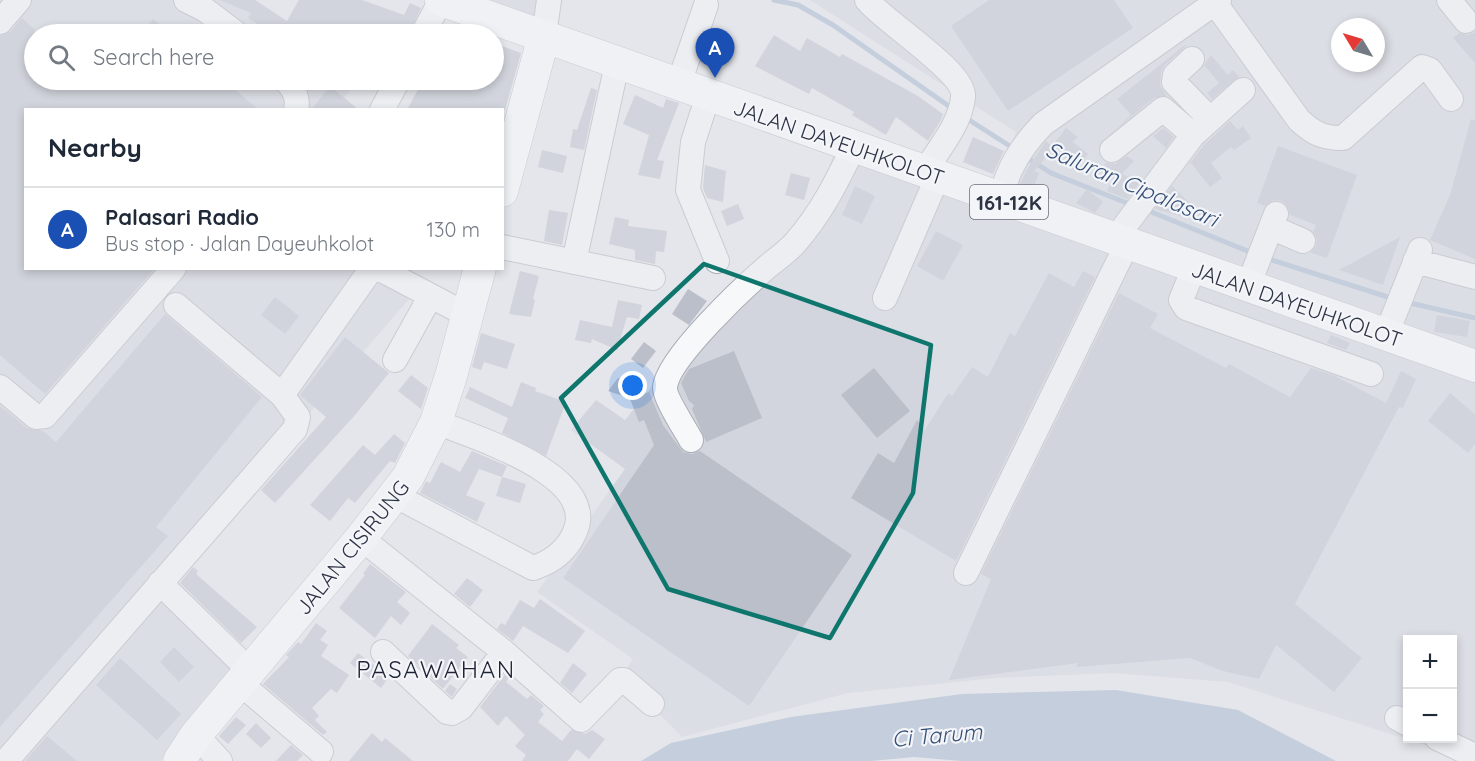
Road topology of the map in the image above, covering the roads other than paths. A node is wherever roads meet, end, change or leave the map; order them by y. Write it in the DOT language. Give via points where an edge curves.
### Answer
graph roads {
  1 [pos="19,0"];
  2 [pos="186,0"];
  3 [pos="441,0"];
  4 [pos="549,0"];
  5 [pos="867,0"];
  6 [pos="1449,0"];
  7 [pos="706,4"];
  8 [pos="1206,4"];
  9 [pos="1466,21"];
  10 [pos="0,22"];
  11 [pos="224,24"];
  12 [pos="428,24"];
  13 [pos="544,36"];
  14 [pos="1192,59"];
  15 [pos="617,64"];
  16 [pos="678,86"];
  17 [pos="293,90"];
  18 [pos="393,90"];
  19 [pos="1243,90"];
  20 [pos="708,96"];
  21 [pos="1451,99"];
  22 [pos="296,108"];
  23 [pos="383,108"];
  24 [pos="1201,126"];
  25 [pos="854,146"];
  26 [pos="1112,150"];
  27 [pos="931,174"];
  28 [pos="504,184"];
  29 [pos="1000,199"];
  30 [pos="1303,241"];
  31 [pos="1121,242"];
  32 [pos="504,247"];
  33 [pos="1263,249"];
  34 [pos="717,261"];
  35 [pos="574,262"];
  36 [pos="1194,267"];
  37 [pos="172,270"];
  38 [pos="371,270"];
  39 [pos="382,270"];
  40 [pos="479,270"];
  41 [pos="653,278"];
  42 [pos="1475,278"];
  43 [pos="430,297"];
  44 [pos="885,298"];
  45 [pos="176,305"];
  46 [pos="467,315"];
  47 [pos="1389,327"];
  48 [pos="395,360"];
  49 [pos="1475,366"];
  50 [pos="1371,374"];
  51 [pos="0,387"];
  52 [pos="282,395"];
  53 [pos="436,422"];
  54 [pos="691,440"];
  55 [pos="396,496"];
  56 [pos="361,538"];
  57 [pos="966,573"];
  58 [pos="160,583"];
  59 [pos="383,652"];
  60 [pos="504,652"];
  61 [pos="245,677"];
  62 [pos="652,704"];
  63 [pos="196,735"];
  64 [pos="1448,743"];
  65 [pos="321,752"];
  66 [pos="1475,756"];
  67 [pos="6,761"];
  68 [pos="179,761"];
  69 [pos="220,761"];
  1 -- 10 [label="street"];
  2 -- 11 [label="street"];
  3 -- 12 [label="street"];
  3 -- 13 [label="main road, JALAN DAYEUHKOLOT / 161-12K"];
  4 -- 13 [label="street"];
  5 -- 27 [label="street" via="875,11 928,50 962,87 958,112"];
  6 -- 9 [label="street"];
  7 -- 16 [label="street"];
  8 -- 21 [label="street" via="1299,120 1326,138 1343,138 1422,68 1430,70"];
  8 -- 29 [label="street" via="1060,110 1021,147"];
  13 -- 15 [label="main road, JALAN DAYEUHKOLOT / 161-12K"];
  13 -- 28 [label="main road"];
  14 -- 24 [label="street" via="1175,75 1174,82"];
  15 -- 16 [label="main road, JALAN DAYEUHKOLOT / 161-12K"];
  15 -- 35 [label="street"];
  16 -- 20 [label="main road, JALAN DAYEUHKOLOT / 161-12K"];
  17 -- 22 [label="street"];
  18 -- 23 [label="street"];
  19 -- 24 [label="street"];
  20 -- 25 [label="main road, JALAN DAYEUHKOLOT / 161-12K"];
  20 -- 34 [label="street" via="693,142 688,190"];
  24 -- 26 [label="street" via="1163,109"];
  24 -- 31 [label="street" via="1141,204"];
  25 -- 27 [label="main road, JALAN DAYEUHKOLOT / 161-12K"];
  25 -- 54 [label="street" via="811,225 724,308 667,378 664,390"];
  27 -- 29 [label="main road, JALAN DAYEUHKOLOT / 161-12K"];
  27 -- 44 [label="street"];
  29 -- 31 [label="main road, JALAN DAYEUHKOLOT / 161-12K"];
  30 -- 33 [label="street"];
  31 -- 36 [label="main road, JALAN DAYEUHKOLOT / 161-12K"];
  31 -- 57 [label="street"];
  32 -- 35 [label="street"];
  33 -- 36 [label="main road, JALAN DAYEUHKOLOT / 161-12K"];
  33 -- 47 [label="main road, JALAN DAYEUHKOLOT / 161-12K"];
  35 -- 41 [label="street"];
  36 -- 50 [label="street" via="1181,300 1186,308"];
  37 -- 51 [label="street" via="45,416 36,417"];
  38 -- 52 [label="street"];
  39 -- 43 [label="street"];
  40 -- 46 [label="main road, JALAN CISIRUNG"];
  42 -- 47 [label="street" via="1415,261"];
  43 -- 46 [label="street"];
  43 -- 48 [label="street"];
  45 -- 52 [label="street"];
  46 -- 53 [label="main road, JALAN CISIRUNG"];
  47 -- 49 [label="main road, JALAN DAYEUHKOLOT / 161-12K"];
  52 -- 58 [label="street" via="298,417 296,429"];
  53 -- 55 [label="main road, JALAN CISIRUNG"];
  53 -- 55 [label="street" via="543,467 578,507 580,520 567,546 553,560 533,568"];
  55 -- 56 [label="main road, JALAN CISIRUNG"];
  56 -- 60 [label="street"];
  56 -- 61 [label="main road, JALAN CISIRUNG"];
  58 -- 61 [label="street"];
  58 -- 67 [label="street"];
  59 -- 60 [label="street" via="452,713 464,704"];
  60 -- 62 [label="street" via="581,720 620,680"];
  61 -- 63 [label="main road, JALAN CISIRUNG"];
  61 -- 65 [label="street"];
  63 -- 68 [label="main road, JALAN CISIRUNG"];
  63 -- 69 [label="street"];
  64 -- 66 [label="street"];
}
